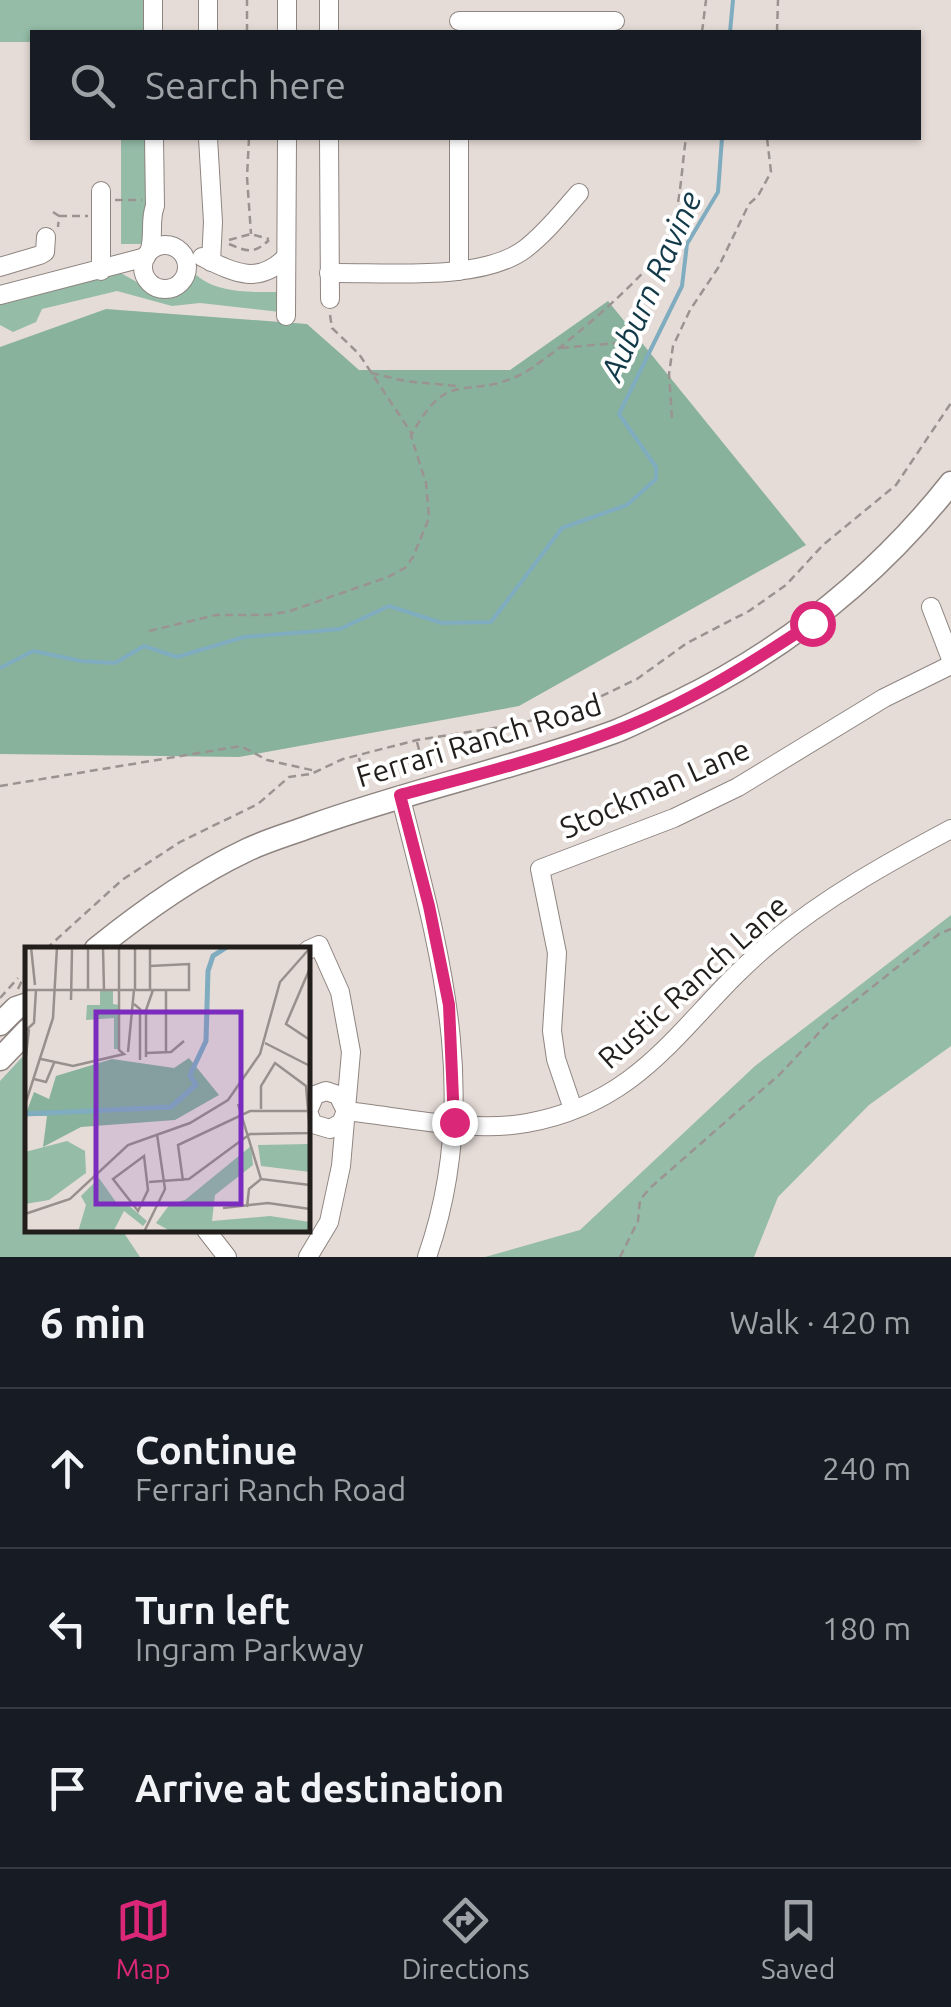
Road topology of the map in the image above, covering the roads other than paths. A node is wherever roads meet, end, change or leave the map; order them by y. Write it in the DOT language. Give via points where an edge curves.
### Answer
graph roads {
  1 [pos="153,0"];
  2 [pos="208,0"];
  3 [pos="287,0"];
  4 [pos="330,0"];
  5 [pos="459,0"];
  6 [pos="615,21"];
  7 [pos="459,27"];
  8 [pos="153,30"];
  9 [pos="208,30"];
  10 [pos="287,30"];
  11 [pos="330,30"];
  12 [pos="154,140"];
  13 [pos="208,140"];
  14 [pos="288,140"];
  15 [pos="329,140"];
  16 [pos="459,140"];
  17 [pos="101,191"];
  18 [pos="579,193"];
  19 [pos="155,206"];
  20 [pos="46,238"];
  21 [pos="148,254"];
  22 [pos="286,257"];
  23 [pos="180,258"];
  24 [pos="211,262"];
  25 [pos="0,267"];
  26 [pos="101,271"];
  27 [pos="459,271"];
  28 [pos="329,273"];
  29 [pos="147,279"];
  30 [pos="0,295"];
  31 [pos="330,307"];
  32 [pos="286,316"];
  33 [pos="951,483"];
  34 [pos="931,607"];
  35 [pos="951,662"];
  36 [pos="400,795"];
  37 [pos="951,829"];
  38 [pos="100,947"];
  39 [pos="310,949"];
  40 [pos="15,1017"];
  41 [pos="0,1058"];
  42 [pos="310,1106"];
  43 [pos="573,1109"];
  44 [pos="346,1110"];
  45 [pos="310,1116"];
  46 [pos="454,1122"];
  47 [pos="207,1232"];
  48 [pos="226,1257"];
  49 [pos="308,1257"];
  50 [pos="426,1257"];
  1 -- 8 [label="street"];
  2 -- 9 [label="street"];
  3 -- 10 [label="street"];
  4 -- 11 [label="street"];
  5 -- 7 [label="street"];
  6 -- 7 [label="street"];
  12 -- 19 [label="street"];
  13 -- 24 [label="street"];
  14 -- 22 [label="street"];
  15 -- 28 [label="street"];
  16 -- 27 [label="street"];
  17 -- 26 [label="street"];
  18 -- 27 [label="street" via="525,249 495,265"];
  19 -- 21 [label="street"];
  19 -- 23 [label="street"];
  20 -- 25 [label="street" via="45,252"];
  21 -- 23 [label="street" via="159,246"];
  21 -- 26 [label="street"];
  21 -- 29 [label="street"];
  22 -- 24 [label="street" via="258,275"];
  22 -- 32 [label="street"];
  23 -- 24 [label="street" via="206,268"];
  23 -- 29 [label="street" via="180,282 171,288"];
  26 -- 29 [label="street"];
  26 -- 30 [label="street"];
  27 -- 28 [label="street"];
  28 -- 31 [label="street"];
  33 -- 36 [label="main road, Ferrari Ranch Road" via="866,576 752,662 619,730"];
  34 -- 35 [label="street"];
  35 -- 43 [label="street, Stockman Lane" via="738,787 540,869 557,953 552,1031"];
  36 -- 38 [label="main road, Ferrari Ranch Road" via="209,869"];
  36 -- 46 [label="street" via="449,1005"];
  37 -- 43 [label="street, Rustic Ranch Lane" via="802,919 741,970 638,1076"];
  39 -- 44 [label="street" via="319,944 340,992 351,1052"];
  40 -- 41 [label="main road"];
  42 -- 44 [label="street" via="326,1091 338,1094"];
  43 -- 46 [label="street, Rustic Ranch Lane" via="526,1123"];
  44 -- 45 [label="street" via="330,1129"];
  44 -- 46 [label="street, Rustic Ranch Lane"];
  44 -- 49 [label="street" via="329,1222"];
  46 -- 50 [label="street" via="448,1188"];
  47 -- 48 [label="street"];
}
